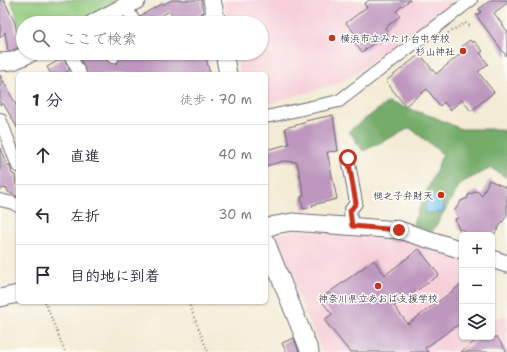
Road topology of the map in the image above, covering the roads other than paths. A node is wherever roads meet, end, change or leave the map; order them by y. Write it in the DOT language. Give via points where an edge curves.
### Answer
graph roads {
  1 [pos="471,0"];
  2 [pos="132,3"];
  3 [pos="107,16"];
  4 [pos="134,16"];
  5 [pos="16,60"];
  6 [pos="73,60"];
  7 [pos="225,60"];
  8 [pos="0,62"];
  9 [pos="79,72"];
  10 [pos="228,72"];
  11 [pos="268,117"];
  12 [pos="0,119"];
  13 [pos="348,158"];
  14 [pos="16,161"];
  15 [pos="0,200"];
  16 [pos="16,205"];
  17 [pos="352,226"];
  18 [pos="268,227"];
  19 [pos="268,247"];
  20 [pos="459,249"];
  21 [pos="495,260"];
  22 [pos="507,264"];
  23 [pos="16,294"];
  24 [pos="0,298"];
  25 [pos="310,352"];
  1 -- 11 [label="street" via="339,101"];
  2 -- 3 [label="street"];
  2 -- 4 [label="street"];
  5 -- 8 [label="street"];
  6 -- 9 [label="street"];
  7 -- 10 [label="street"];
  12 -- 14 [label="street"];
  13 -- 17 [label="street" via="356,203 350,211"];
  15 -- 16 [label="street"];
  17 -- 18 [label="street" via="292,222"];
  17 -- 20 [label="street" via="399,230"];
  19 -- 25 [label="street"];
  21 -- 22 [label="street"];
  23 -- 24 [label="street"];
}
